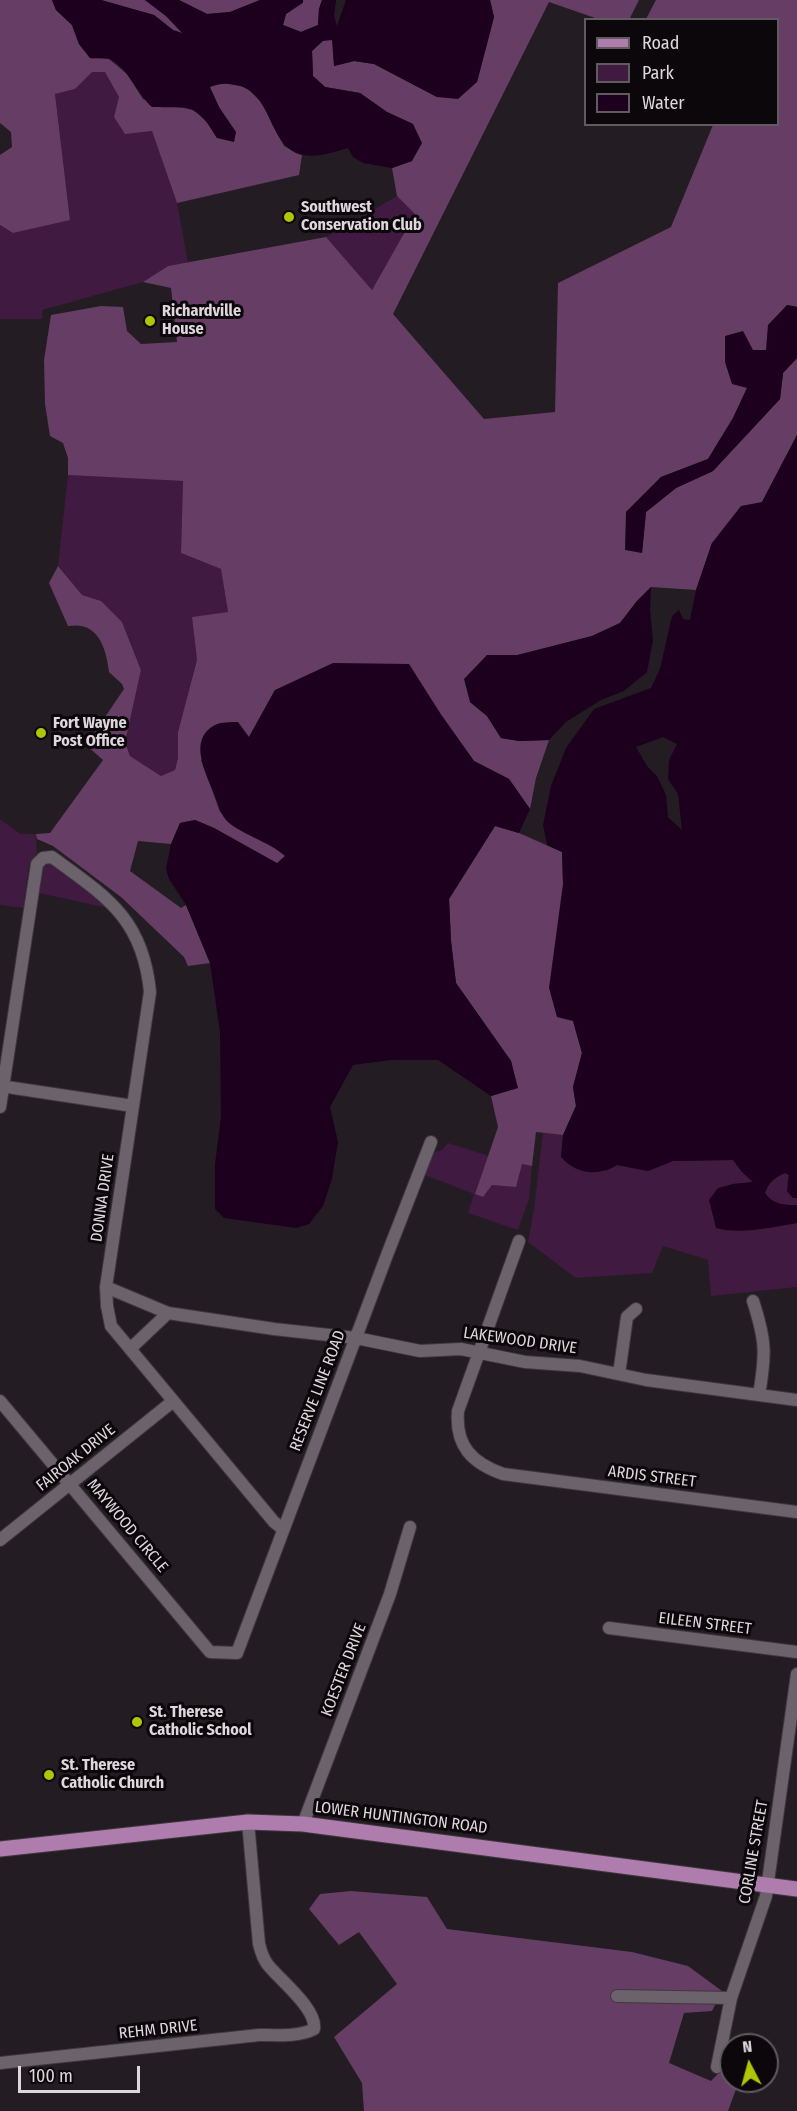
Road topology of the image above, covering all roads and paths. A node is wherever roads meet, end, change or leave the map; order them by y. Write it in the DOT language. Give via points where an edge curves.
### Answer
graph roads {
  1 [pos="2,1086"];
  2 [pos="133,1106"];
  3 [pos="0,1107"];
  4 [pos="431,1142"];
  5 [pos="519,1240"];
  6 [pos="106,1287"];
  7 [pos="753,1301"];
  8 [pos="636,1309"];
  9 [pos="168,1313"];
  10 [pos="356,1338"];
  11 [pos="130,1349"];
  12 [pos="478,1352"];
  13 [pos="619,1374"];
  14 [pos="759,1395"];
  15 [pos="797,1400"];
  16 [pos="0,1401"];
  17 [pos="172,1402"];
  18 [pos="70,1484"];
  19 [pos="797,1512"];
  20 [pos="410,1527"];
  21 [pos="283,1529"];
  22 [pos="0,1540"];
  23 [pos="609,1628"];
  24 [pos="797,1652"];
  25 [pos="237,1653"];
  26 [pos="797,1674"];
  27 [pos="248,1822"];
  28 [pos="303,1824"];
  29 [pos="0,1849"];
  30 [pos="768,1885"];
  31 [pos="797,1889"];
  32 [pos="617,1996"];
  33 [pos="731,1998"];
  34 [pos="0,2063"];
  35 [pos="717,2067"];
  1 -- 2 [label="street"];
  1 -- 2 [label="street, DONNA DRIVE" via="37,864 52,857 115,906 133,932 147,964 150,992"];
  1 -- 3 [label="street"];
  2 -- 6 [label="street, DONNA DRIVE"];
  4 -- 10 [label="street, RESERVE LINE ROAD"];
  5 -- 12 [label="street, ARDIS STREET"];
  6 -- 9 [label="street, LAKEWOOD DRIVE"];
  6 -- 11 [label="street, DONNA DRIVE" via="111,1326"];
  7 -- 14 [label="street" via="764,1342"];
  8 -- 13 [label="street" via="627,1317"];
  9 -- 10 [label="street, LAKEWOOD DRIVE"];
  9 -- 11 [label="street"];
  10 -- 12 [label="street, LAKEWOOD DRIVE" via="420,1351 451,1348"];
  10 -- 21 [label="street, RESERVE LINE ROAD"];
  11 -- 17 [label="street, DONNA DRIVE"];
  12 -- 13 [label="street, LAKEWOOD DRIVE"];
  12 -- 19 [label="street, ARDIS STREET" via="458,1412 458,1434 468,1452 488,1468 503,1474"];
  13 -- 14 [label="street, LAKEWOOD DRIVE"];
  14 -- 15 [label="street, LAKEWOOD DRIVE"];
  16 -- 18 [label="street, MAYWOOD CIRCLE"];
  17 -- 18 [label="street, FAIROAK DRIVE"];
  17 -- 21 [label="street, DONNA DRIVE"];
  18 -- 22 [label="street, FAIROAK DRIVE"];
  18 -- 25 [label="street, MAYWOOD CIRCLE" via="210,1652"];
  20 -- 28 [label="street, KOESTER DRIVE" via="390,1594"];
  21 -- 25 [label="street, RESERVE LINE ROAD"];
  23 -- 24 [label="street, EILEEN STREET"];
  26 -- 30 [label="street, CORLINE STREET"];
  27 -- 28 [label="main road, LOWER HUNTINGTON ROAD"];
  27 -- 29 [label="main road, LOWER HUNTINGTON ROAD"];
  27 -- 34 [label="street, REHM DRIVE" via="262,1955 311,2013 314,2029"];
  28 -- 30 [label="main road, LOWER HUNTINGTON ROAD"];
  30 -- 31 [label="main road, LOWER HUNTINGTON ROAD"];
  30 -- 33 [label="street, CORLINE STREET"];
  32 -- 33 [label="street"];
  33 -- 35 [label="street, CORLINE STREET"];
}
